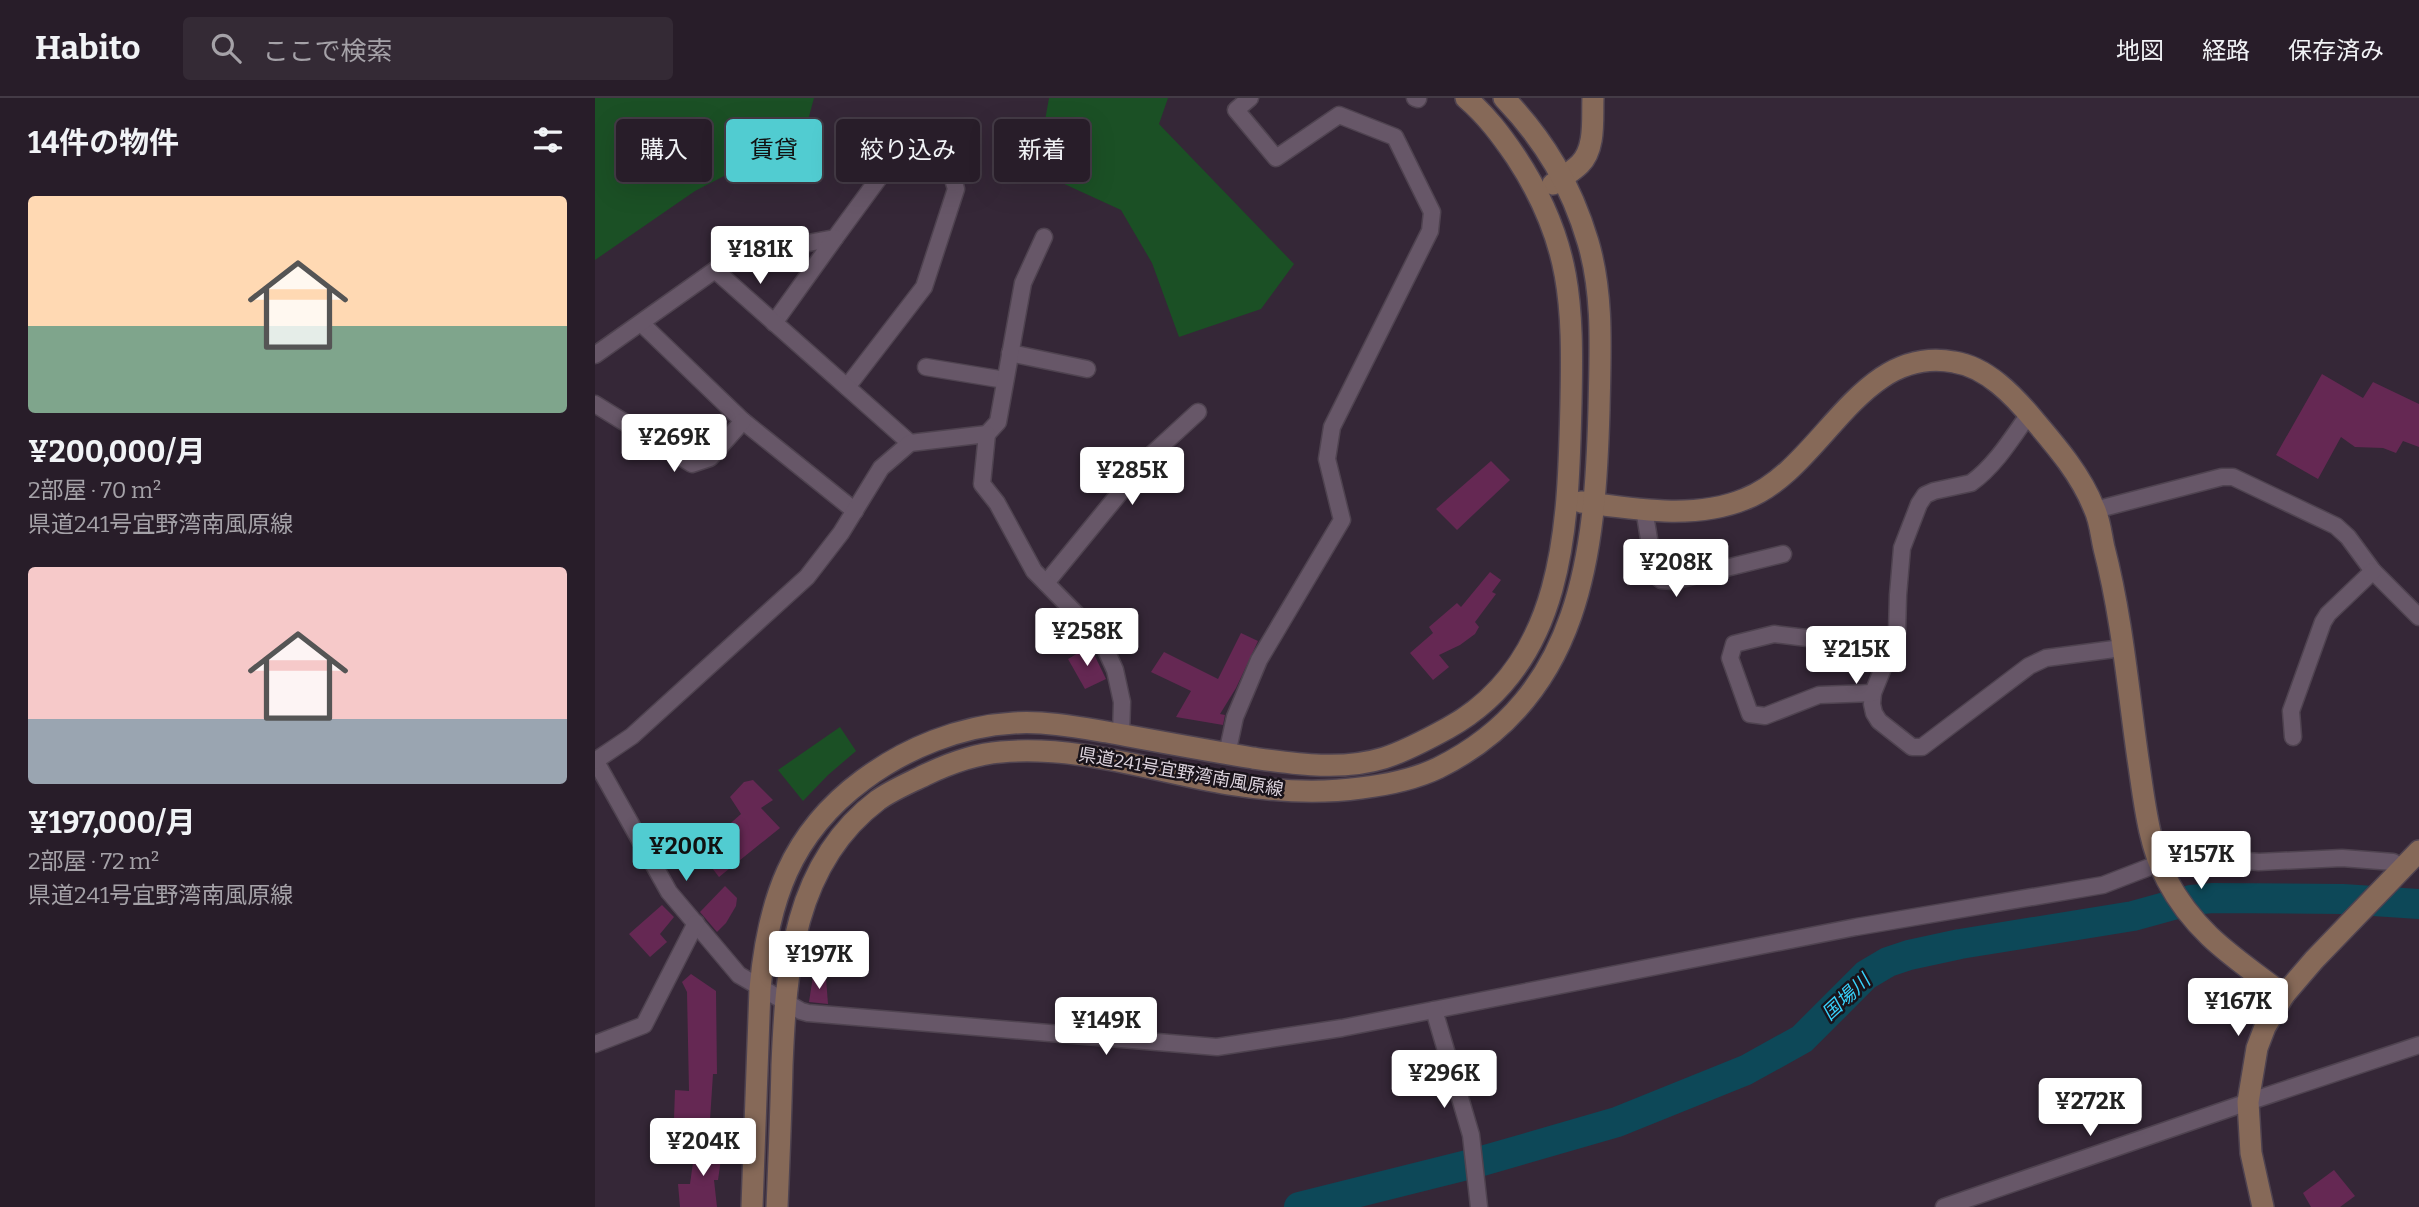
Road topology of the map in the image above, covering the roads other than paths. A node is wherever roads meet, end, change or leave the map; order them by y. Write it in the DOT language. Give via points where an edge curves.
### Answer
graph roads {
  1 [pos="1250,98"];
  2 [pos="1466,98"];
  3 [pos="1593,98"];
  4 [pos="1506,99"];
  5 [pos="1563,176"];
  6 [pos="1539,195"];
  7 [pos="835,237"];
  8 [pos="1044,237"];
  9 [pos="715,270"];
  10 [pos="641,323"];
  11 [pos="774,323"];
  12 [pos="1010,354"];
  13 [pos="595,355"];
  14 [pos="926,367"];
  15 [pos="1087,369"];
  16 [pos="1005,380"];
  17 [pos="847,387"];
  18 [pos="595,404"];
  19 [pos="1198,412"];
  20 [pos="2029,414"];
  21 [pos="743,421"];
  22 [pos="987,434"];
  23 [pos="910,443"];
  24 [pos="1567,501"];
  25 [pos="1594,504"];
  26 [pos="1644,509"];
  27 [pos="2095,510"];
  28 [pos="855,511"];
  29 [pos="1783,554"];
  30 [pos="2373,571"];
  31 [pos="1046,583"];
  32 [pos="2419,617"];
  33 [pos="1891,648"];
  34 [pos="2122,648"];
  35 [pos="1873,693"];
  36 [pos="1121,735"];
  37 [pos="2293,737"];
  38 [pos="1227,754"];
  39 [pos="595,761"];
  40 [pos="2419,851"];
  41 [pos="2164,871"];
  42 [pos="2395,875"];
  43 [pos="696,923"];
  44 [pos="760,989"];
  45 [pos="2284,995"];
  46 [pos="785,1002"];
  47 [pos="1434,1010"];
  48 [pos="595,1044"];
  49 [pos="2419,1045"];
  50 [pos="2248,1102"];
  51 [pos="752,1207"];
  52 [pos="777,1207"];
  53 [pos="1479,1207"];
  54 [pos="1944,1207"];
  55 [pos="2263,1207"];
  1 -- 38 [label="street" via="1236,110 1276,158 1339,115 1395,137 1431,212 1430,231 1332,426 1327,458 1342,520 1259,660 1235,718"];
  2 -- 6 [label="main road, 県道241号宜野湾南風原線" via="1493,124"];
  3 -- 5 [label="main road" via="1591,142 1581,163"];
  4 -- 5 [label="main road, 県道241号宜野湾南風原線"];
  5 -- 6 [label="main road"];
  5 -- 25 [label="main road, 県道241号宜野湾南風原線" via="1590,248 1599,302"];
  6 -- 24 [label="main road, 県道241号宜野湾南風原線" via="1569,287"];
  7 -- 9 [label="street" via="734,257"];
  7 -- 11 [label="street"];
  7 -- 17 [label="street" via="891,163 906,157 951,172 956,189 924,287"];
  8 -- 12 [label="street" via="1023,283"];
  9 -- 10 [label="street"];
  9 -- 11 [label="street"];
  10 -- 13 [label="street"];
  10 -- 21 [label="street"];
  11 -- 17 [label="street"];
  12 -- 15 [label="street"];
  12 -- 16 [label="street"];
  14 -- 16 [label="street"];
  16 -- 22 [label="street" via="998,422"];
  17 -- 23 [label="street"];
  18 -- 21 [label="street" via="692,464 710,458"];
  19 -- 31 [label="street" via="1150,456"];
  20 -- 26 [label="main road" via="2001,386 1963,364 1913,364 1881,376 1787,475 1767,489 1713,508"];
  20 -- 27 [label="main road" via="2073,469"];
  20 -- 33 [label="street" via="1976,480 1934,491 1919,504 1902,548 1897,633"];
  21 -- 28 [label="street"];
  22 -- 23 [label="street"];
  22 -- 31 [label="street" via="982,484 1034,571"];
  23 -- 28 [label="street" via="881,468"];
  24 -- 25 [label="main road"];
  24 -- 38 [label="main road, 県道241号宜野湾南風原線" via="1560,558 1545,615 1504,683 1466,718 1384,758 1337,766"];
  25 -- 26 [label="main road"];
  25 -- 46 [label="main road, 県道241号宜野湾南風原線" via="1577,603 1558,650 1534,690 1506,721 1436,769 1385,785 1290,791 1061,752 1000,752 945,766 880,799 849,825 825,856 796,926"];
  26 -- 29 [label="street" via="1655,575 1661,580"];
  27 -- 30 [label="street" via="2233,477 2336,526"];
  27 -- 34 [label="main road"];
  28 -- 39 [label="street" via="807,578 632,736"];
  30 -- 32 [label="street"];
  30 -- 37 [label="street" via="2323,622 2291,711"];
  31 -- 36 [label="street" via="1101,639 1122,702"];
  33 -- 35 [label="street"];
  33 -- 35 [label="street" via="1774,634 1734,644 1730,658 1750,714 1765,716 1819,695"];
  34 -- 35 [label="street" via="2046,658 2029,666 1922,747 1912,747 1879,722"];
  34 -- 41 [label="main road" via="2141,783"];
  36 -- 38 [label="main road, 県道241号宜野湾南風原線"];
  36 -- 44 [label="main road, 県道241号宜野湾南風原線" via="1062,724 1014,723 966,730 921,745 880,768 819,818 796,852 778,892"];
  39 -- 43 [label="street" via="669,892"];
  40 -- 42 [label="main road"];
  41 -- 42 [label="street" via="2180,859 2342,858 2393,862"];
  41 -- 45 [label="main road" via="2199,926 2223,951"];
  41 -- 47 [label="street"];
  42 -- 45 [label="main road"];
  43 -- 44 [label="street" via="739,975"];
  43 -- 48 [label="street" via="644,1025"];
  44 -- 46 [label="street"];
  44 -- 51 [label="main road, 県道241号宜野湾南風原線"];
  45 -- 50 [label="main road" via="2257,1048"];
  46 -- 47 [label="street" via="808,1013 1217,1047"];
  46 -- 52 [label="main road, 県道241号宜野湾南風原線"];
  47 -- 53 [label="street" via="1471,1135"];
  49 -- 50 [label="street"];
  50 -- 54 [label="street"];
  50 -- 55 [label="main road" via="2251,1153"];
}
